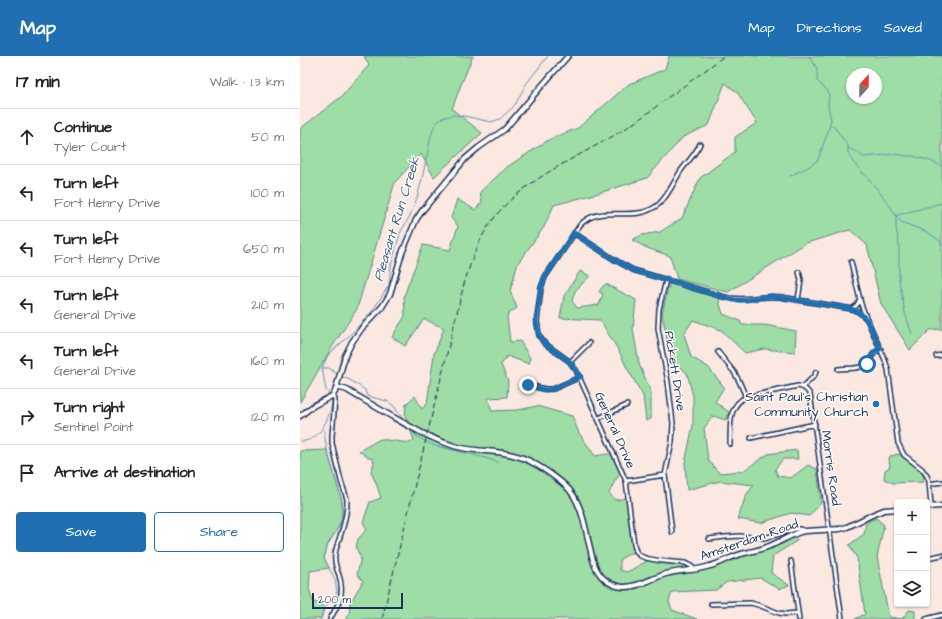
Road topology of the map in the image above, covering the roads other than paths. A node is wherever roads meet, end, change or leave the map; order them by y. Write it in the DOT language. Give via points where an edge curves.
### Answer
graph roads {
  1 [pos="568,56"];
  2 [pos="700,144"];
  3 [pos="574,233"];
  4 [pos="850,262"];
  5 [pos="800,272"];
  6 [pos="666,280"];
  7 [pos="860,299"];
  8 [pos="798,300"];
  9 [pos="852,309"];
  10 [pos="866,319"];
  11 [pos="590,343"];
  12 [pos="880,349"];
  13 [pos="718,352"];
  14 [pos="942,355"];
  15 [pos="936,356"];
  16 [pos="570,362"];
  17 [pos="838,369"];
  18 [pos="816,372"];
  19 [pos="580,377"];
  20 [pos="528,385"];
  21 [pos="337,387"];
  22 [pos="803,387"];
  23 [pos="331,396"];
  24 [pos="746,397"];
  25 [pos="627,405"];
  26 [pos="300,416"];
  27 [pos="599,418"];
  28 [pos="815,424"];
  29 [pos="751,438"];
  30 [pos="730,444"];
  31 [pos="665,476"];
  32 [pos="626,481"];
  33 [pos="942,482"];
  34 [pos="929,484"];
  35 [pos="929,499"];
  36 [pos="942,506"];
  37 [pos="930,507"];
  38 [pos="894,508"];
  39 [pos="830,529"];
  40 [pos="805,530"];
  41 [pos="672,532"];
  42 [pos="709,539"];
  43 [pos="942,555"];
  44 [pos="930,558"];
  45 [pos="791,561"];
  46 [pos="694,569"];
  47 [pos="711,604"];
  48 [pos="798,613"];
  49 [pos="942,615"];
  50 [pos="330,619"];
  51 [pos="799,619"];
  52 [pos="842,619"];
  53 [pos="926,619"];
  1 -- 21 [label="street" via="504,129 465,159 419,215 402,253 390,294 352,342 345,356"];
  2 -- 3 [label="street, General Drive" via="664,198 652,209 644,212 594,215 583,222"];
  3 -- 6 [label="street" via="625,266"];
  3 -- 16 [label="street, General Drive" via="545,277 536,321 539,336 544,343"];
  4 -- 7 [label="street"];
  5 -- 8 [label="street"];
  6 -- 8 [label="street" via="735,300 771,296"];
  6 -- 31 [label="street, Pickett Drive" via="659,309 658,328 673,423"];
  7 -- 9 [label="street"];
  7 -- 10 [label="street"];
  8 -- 9 [label="street"];
  9 -- 10 [label="street"];
  10 -- 12 [label="street"];
  11 -- 16 [label="street"];
  12 -- 17 [label="street" via="874,352 864,366"];
  12 -- 34 [label="street" via="888,369 898,443 904,455 922,469"];
  13 -- 24 [label="street" via="734,372"];
  14 -- 15 [label="street"];
  16 -- 19 [label="street, General Drive"];
  18 -- 22 [label="street"];
  19 -- 20 [label="street" via="553,389 545,390"];
  19 -- 27 [label="street, General Drive"];
  21 -- 23 [label="street"];
  21 -- 46 [label="street, Amsterdam Road" via="347,390 432,438 465,448 508,453 543,469 569,489 574,497 596,568 600,576 614,584 627,587 671,572"];
  22 -- 24 [label="street"];
  22 -- 28 [label="street, Morris Road" via="810,394"];
  23 -- 26 [label="street"];
  23 -- 50 [label="street" via="335,400 332,443 348,502 334,558 342,586 341,595"];
  24 -- 30 [label="street" via="737,403 732,412"];
  25 -- 27 [label="street"];
  27 -- 32 [label="street, General Drive"];
  28 -- 29 [label="street"];
  28 -- 39 [label="street, Morris Road"];
  31 -- 32 [label="street"];
  31 -- 41 [label="street, Pickett Drive"];
  32 -- 46 [label="street, General Drive" via="634,548 637,553 645,558 685,563"];
  33 -- 34 [label="street"];
  34 -- 35 [label="street"];
  36 -- 37 [label="street"];
  38 -- 39 [label="street, Amsterdam Road" via="884,510 847,527"];
  39 -- 40 [label="street, Amsterdam Road"];
  39 -- 52 [label="street, Morris Road"];
  40 -- 42 [label="street" via="795,529 762,538 725,536"];
  40 -- 46 [label="street, Amsterdam Road" via="768,547"];
  43 -- 44 [label="street"];
  45 -- 48 [label="street"];
  47 -- 48 [label="street" via="750,603 779,613"];
  48 -- 51 [label="street"];
  49 -- 53 [label="street"];
}
